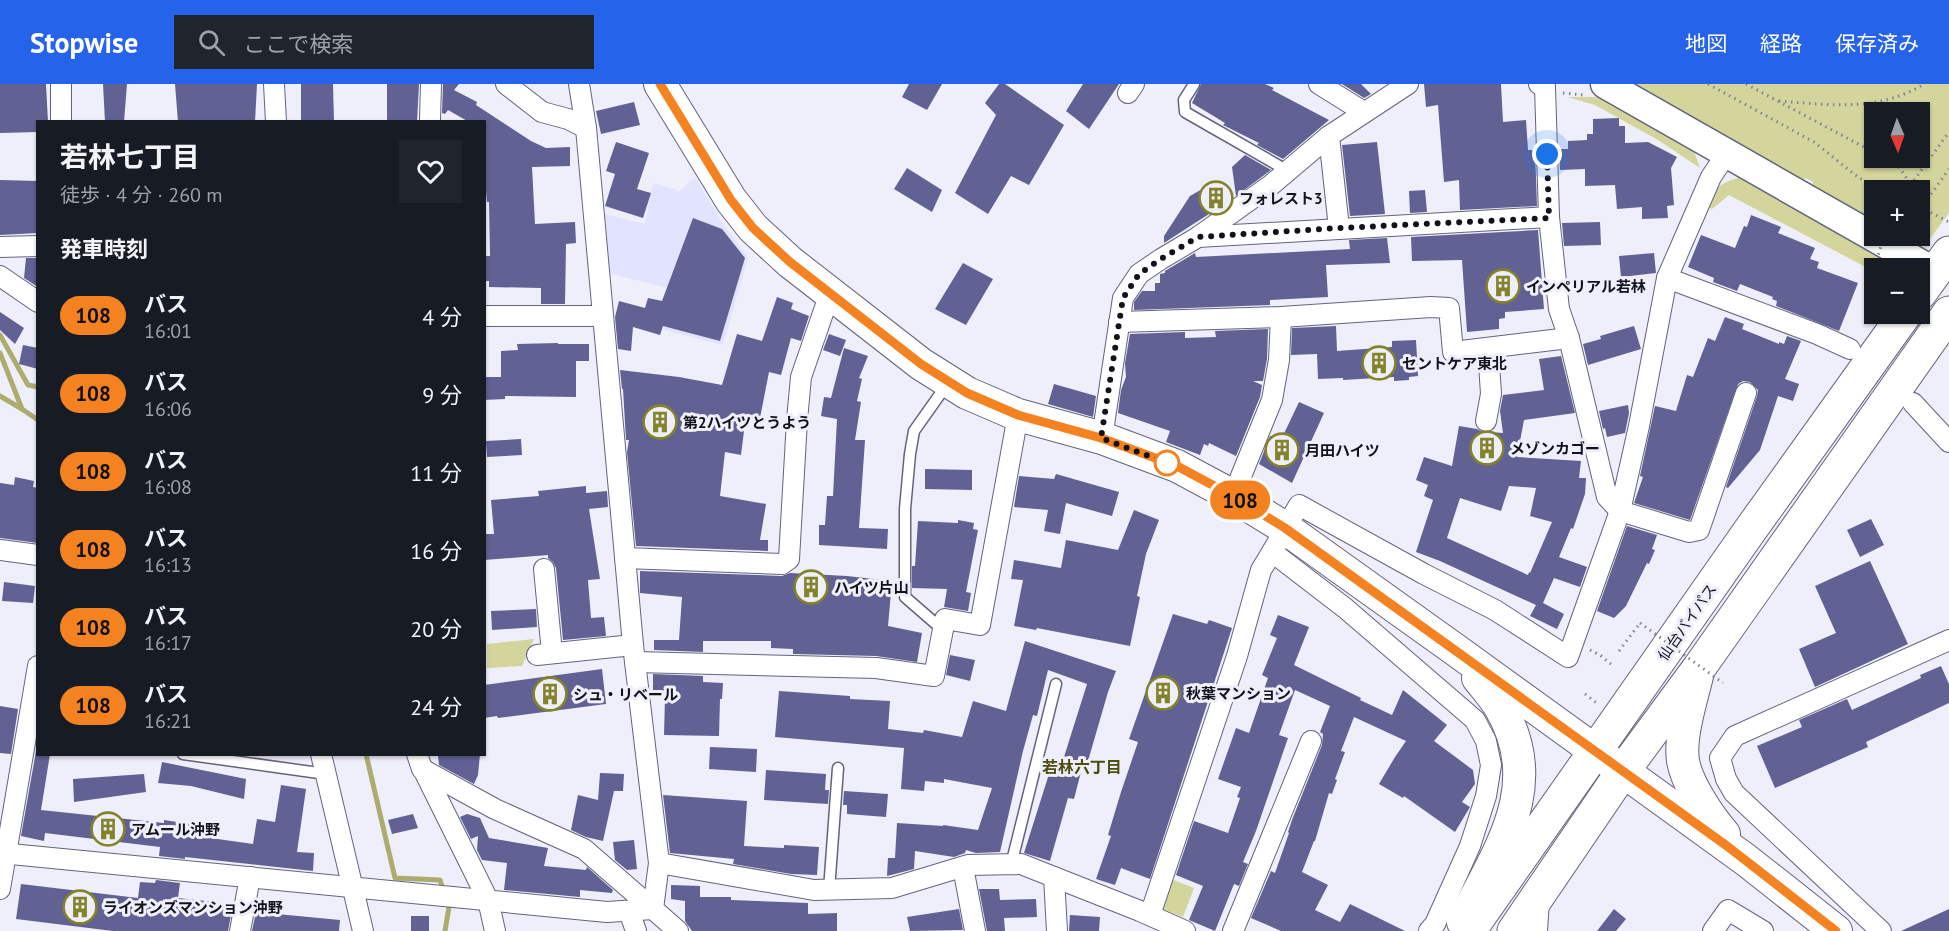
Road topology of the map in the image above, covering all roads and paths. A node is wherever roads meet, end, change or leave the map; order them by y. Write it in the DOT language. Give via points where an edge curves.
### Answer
graph roads {
  1 [pos="60,84"];
  2 [pos="274,84"];
  3 [pos="431,84"];
  4 [pos="506,84"];
  5 [pos="579,84"];
  6 [pos="660,84"];
  7 [pos="1194,84"];
  8 [pos="1319,84"];
  9 [pos="1408,84"];
  10 [pos="1539,84"];
  11 [pos="1605,84"];
  12 [pos="1708,84"];
  13 [pos="1746,84"];
  14 [pos="1924,84"];
  15 [pos="1779,101"];
  16 [pos="1362,114"];
  17 [pos="61,120"];
  18 [pos="276,120"];
  19 [pos="430,120"];
  20 [pos="586,128"];
  21 [pos="1949,132"];
  22 [pos="1329,136"];
  23 [pos="1864,147"];
  24 [pos="1726,153"];
  25 [pos="1949,170"];
  26 [pos="1288,171"];
  27 [pos="1864,180"];
  28 [pos="1914,180"];
  29 [pos="1930,196"];
  30 [pos="1930,212"];
  31 [pos="1549,218"];
  32 [pos="1949,222"];
  33 [pos="1339,228"];
  34 [pos="1198,237"];
  35 [pos="36,246"];
  36 [pos="0,247"];
  37 [pos="1938,269"];
  38 [pos="0,276"];
  39 [pos="1666,278"];
  40 [pos="830,293"];
  41 [pos="36,301"];
  42 [pos="1949,313"];
  43 [pos="486,316"];
  44 [pos="603,316"];
  45 [pos="1281,317"];
  46 [pos="1119,322"];
  47 [pos="1898,324"];
  48 [pos="1569,338"];
  49 [pos="1488,348"];
  50 [pos="1850,349"];
  51 [pos="949,382"];
  52 [pos="1746,393"];
  53 [pos="1913,403"];
  54 [pos="1018,415"];
  55 [pos="1486,421"];
  56 [pos="1947,436"];
  57 [pos="1101,438"];
  58 [pos="1233,496"];
  59 [pos="1620,511"];
  60 [pos="1279,540"];
  61 [pos="0,550"];
  62 [pos="36,555"];
  63 [pos="625,558"];
  64 [pos="544,568"];
  65 [pos="943,630"];
  66 [pos="1949,640"];
  67 [pos="1573,643"];
  68 [pos="1457,651"];
  69 [pos="1619,651"];
  70 [pos="634,654"];
  71 [pos="1611,664"];
  72 [pos="1711,675"];
  73 [pos="36,677"];
  74 [pos="1056,684"];
  75 [pos="1311,741"];
  76 [pos="1596,752"];
  77 [pos="211,756"];
  78 [pos="421,759"];
  79 [pos="323,764"];
  80 [pos="838,768"];
  81 [pos="1623,771"];
  82 [pos="3,854"];
  83 [pos="1746,860"];
  84 [pos="659,863"];
  85 [pos="1011,865"];
  86 [pos="963,867"];
  87 [pos="250,877"];
  88 [pos="1054,877"];
  89 [pos="360,888"];
  90 [pos="0,890"];
  91 [pos="829,890"];
  92 [pos="1843,895"];
  93 [pos="1539,898"];
  94 [pos="488,900"];
  95 [pos="653,909"];
  96 [pos="629,911"];
  97 [pos="1150,915"];
  98 [pos="1829,925"];
  99 [pos="240,931"];
  100 [pos="363,931"];
  101 [pos="495,931"];
  102 [pos="636,931"];
  103 [pos="678,931"];
  104 [pos="975,931"];
  105 [pos="1057,931"];
  106 [pos="1185,931"];
  107 [pos="1233,931"];
  108 [pos="1430,931"];
  109 [pos="1458,931"];
  110 [pos="1469,931"];
  111 [pos="1514,931"];
  112 [pos="1538,931"];
  113 [pos="1713,931"];
  114 [pos="1763,931"];
  115 [pos="1881,931"];
  1 -- 17 [label="street"];
  2 -- 18 [label="street"];
  3 -- 19 [label="street"];
  4 -- 20 [label="street" via="542,112"];
  5 -- 20 [label="street"];
  6 -- 40 [label="main road" via="731,200 753,228"];
  7 -- 26 [label="lane" via="1184,100 1185,112"];
  8 -- 16 [label="street"];
  9 -- 16 [label="street"];
  10 -- 31 [label="street" via="1545,87"];
  11 -- 24 [label="street"];
  12 -- 27 [label="path" via="1814,141"];
  13 -- 15 [label="path"];
  14 -- 15 [label="path" via="1870,104"];
  15 -- 23 [label="path"];
  16 -- 22 [label="street"];
  20 -- 44 [label="street"];
  21 -- 28 [label="path, bridge"];
  22 -- 26 [label="street"];
  22 -- 33 [label="street"];
  24 -- 37 [label="street"];
  24 -- 39 [label="street" via="1711,177"];
  25 -- 29 [label="path"];
  26 -- 34 [label="street"];
  30 -- 32 [label="path"];
  31 -- 33 [label="street"];
  31 -- 48 [label="street" via="1559,309"];
  33 -- 34 [label="street"];
  34 -- 46 [label="street" via="1139,274 1123,298"];
  35 -- 36 [label="street"];
  38 -- 41 [label="street"];
  39 -- 50 [label="street"];
  39 -- 59 [label="street"];
  40 -- 51 [label="main road"];
  40 -- 63 [label="street" via="801,377 789,559 782,564"];
  42 -- 72 [label="highway"];
  43 -- 44 [label="street"];
  44 -- 63 [label="street"];
  45 -- 46 [label="street"];
  45 -- 49 [label="street" via="1449,308 1453,352"];
  45 -- 58 [label="street" via="1272,400"];
  46 -- 57 [label="street"];
  47 -- 76 [label="highway, 仙台バイパス"];
  48 -- 49 [label="street"];
  48 -- 59 [label="street" via="1607,497"];
  49 -- 55 [label="street" via="1491,394"];
  51 -- 54 [label="main road"];
  51 -- 65 [label="lane" via="914,431 905,509 905,597"];
  52 -- 59 [label="street" via="1700,530 1689,532"];
  53 -- 56 [label="street"];
  54 -- 57 [label="main road"];
  54 -- 65 [label="street" via="980,625 945,619"];
  57 -- 58 [label="main road" via="1177,466"];
  58 -- 60 [label="main road"];
  59 -- 67 [label="street"];
  60 -- 67 [label="street" via="1299,505 1495,610 1568,657"];
  60 -- 68 [label="main road"];
  60 -- 97 [label="street" via="1261,570 1237,657"];
  60 -- 108 [label="street" via="1345,608 1475,720 1486,741 1491,765 1480,817"];
  61 -- 62 [label="street"];
  63 -- 70 [label="street"];
  64 -- 70 [label="street" via="545,654"];
  65 -- 70 [label="street" via="934,676 876,668"];
  66 -- 92 [label="street" via="1735,736 1720,758 1734,793"];
  67 -- 71 [label="path"];
  68 -- 76 [label="main road"];
  68 -- 109 [label="main road" via="1500,707 1516,741 1520,764 1520,788 1512,821"];
  69 -- 72 [label="path, bridge" via="1640,623"];
  70 -- 84 [label="street"];
  72 -- 81 [label="highway"];
  72 -- 83 [label="main road" via="1684,731 1683,761 1695,793 1712,821"];
  73 -- 82 [label="street"];
  74 -- 85 [label="lane"];
  75 -- 107 [label="street"];
  76 -- 81 [label="main road"];
  76 -- 110 [label="highway, 仙台バイパス"];
  77 -- 79 [label="lane"];
  78 -- 94 [label="street"];
  78 -- 95 [label="street" via="495,809 584,849"];
  79 -- 89 [label="street"];
  80 -- 91 [label="lane"];
  81 -- 83 [label="main road"];
  81 -- 93 [label="highway"];
  82 -- 87 [label="street"];
  82 -- 90 [label="street"];
  83 -- 98 [label="main road"];
  84 -- 91 [label="street"];
  84 -- 95 [label="street"];
  85 -- 86 [label="street"];
  85 -- 88 [label="street" via="1021,864"];
  86 -- 91 [label="street" via="892,888"];
  86 -- 104 [label="street"];
  87 -- 89 [label="street"];
  87 -- 99 [label="street"];
  88 -- 97 [label="street"];
  88 -- 105 [label="street"];
  89 -- 94 [label="street"];
  89 -- 100 [label="street"];
  92 -- 98 [label="street"];
  92 -- 115 [label="street"];
  93 -- 111 [label="highway"];
  93 -- 112 [label="street"];
  94 -- 96 [label="street"];
  94 -- 101 [label="street"];
  95 -- 96 [label="street"];
  95 -- 103 [label="street"];
  96 -- 102 [label="street"];
  97 -- 106 [label="street"];
  113 -- 114 [label="street" via="1728,910"];
}
